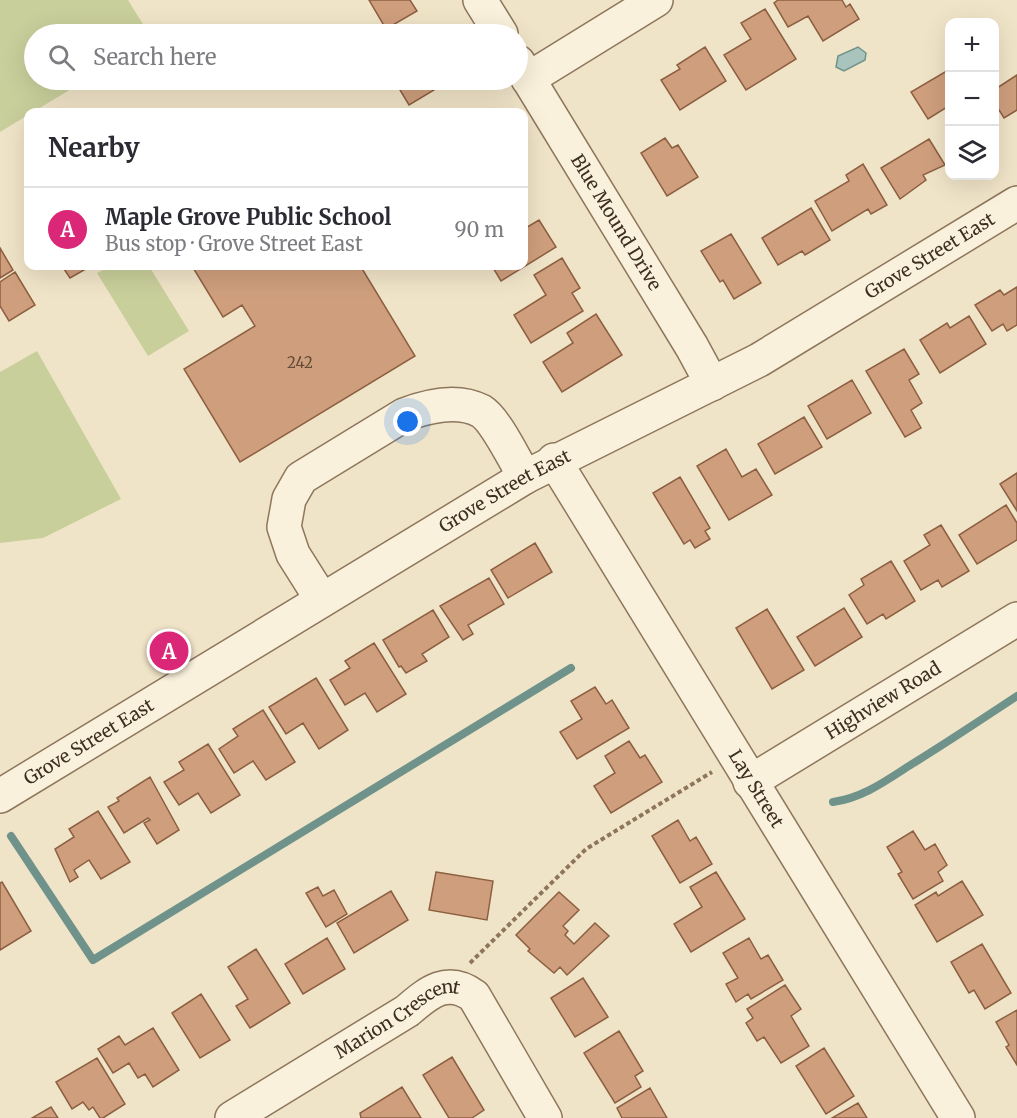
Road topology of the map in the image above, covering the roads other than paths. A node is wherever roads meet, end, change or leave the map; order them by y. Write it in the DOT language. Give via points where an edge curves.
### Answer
graph roads {
  1 [pos="480,0"];
  2 [pos="656,0"];
  3 [pos="495,24"];
  4 [pos="528,67"];
  5 [pos="528,78"];
  6 [pos="1017,203"];
  7 [pos="712,384"];
  8 [pos="554,460"];
  9 [pos="525,477"];
  10 [pos="322,600"];
  11 [pos="1017,619"];
  12 [pos="743,770"];
  13 [pos="0,796"];
  14 [pos="232,1118"];
  15 [pos="545,1118"];
  16 [pos="958,1118"];
  1 -- 3 [label="street"];
  2 -- 4 [label="street"];
  5 -- 7 [label="street, Blue Mound Drive"];
  6 -- 7 [label="street, Grove Street East" via="759,360"];
  7 -- 8 [label="street, Grove Street East"];
  8 -- 9 [label="street, Grove Street East"];
  8 -- 12 [label="street, Lay Street"];
  9 -- 10 [label="street, Grove Street East"];
  9 -- 10 [label="street" via="482,412 461,405 421,409 404,416 320,466 301,478 289,499 284,527 293,554"];
  10 -- 13 [label="street, Grove Street East"];
  11 -- 12 [label="street, Highview Road"];
  12 -- 16 [label="street, Lay Street"];
  14 -- 15 [label="street, Marion Crescent" via="441,988 466,990 474,996"];
}
